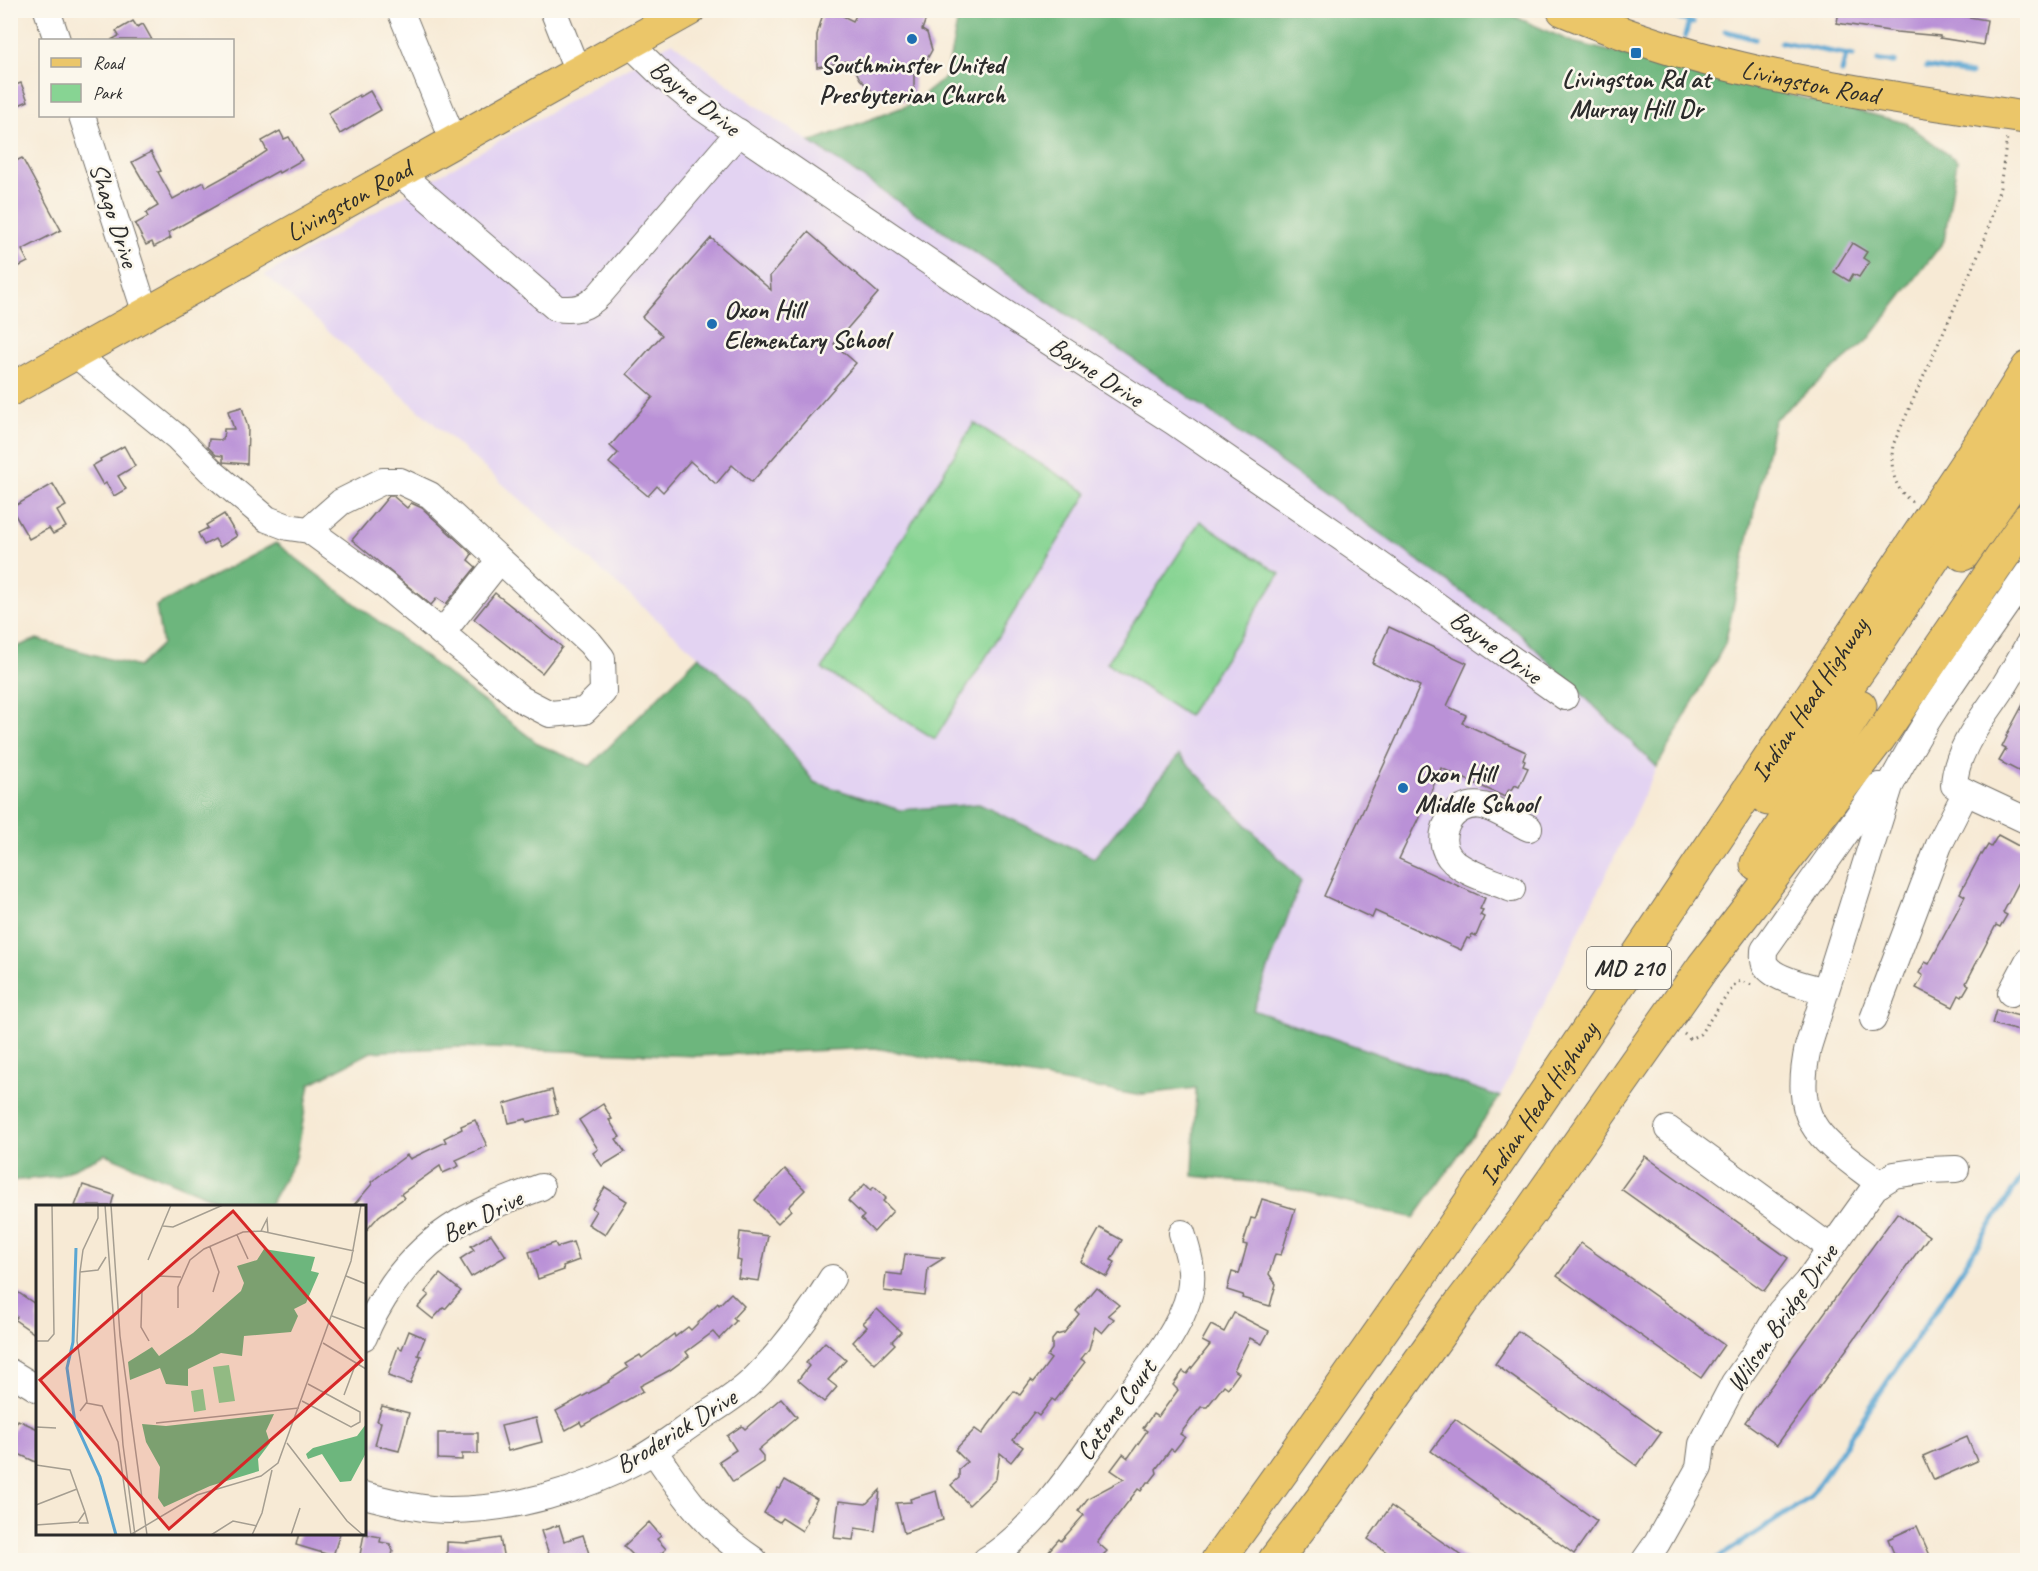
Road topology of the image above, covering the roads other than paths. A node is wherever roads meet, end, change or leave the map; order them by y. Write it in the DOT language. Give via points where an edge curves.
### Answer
graph roads {
  1 [pos="400,10"];
  2 [pos="553,10"];
  3 [pos="689,10"];
  4 [pos="1563,10"];
  5 [pos="630,44"];
  6 [pos="578,73"];
  7 [pos="2022,115"];
  8 [pos="82,117"];
  9 [pos="739,132"];
  10 [pos="454,142"];
  11 [pos="399,173"];
  12 [pos="146,314"];
  13 [pos="75,354"];
  14 [pos="2028,368"];
  15 [pos="10,390"];
  16 [pos="2028,416"];
  17 [pos="2028,460"];
  18 [pos="2028,519"];
  19 [pos="309,530"];
  20 [pos="500,561"];
  21 [pos="2028,573"];
  22 [pos="442,633"];
  23 [pos="2028,645"];
  24 [pos="1565,697"];
  25 [pos="1890,786"];
  26 [pos="1966,792"];
  27 [pos="2028,821"];
  28 [pos="1529,828"];
  29 [pos="1512,890"];
  30 [pos="2028,961"];
  31 [pos="1703,967"];
  32 [pos="1825,991"];
  33 [pos="2011,993"];
  34 [pos="1873,1019"];
  35 [pos="1555,1078"];
  36 [pos="1668,1129"];
  37 [pos="1956,1169"];
  38 [pos="1880,1184"];
  39 [pos="541,1187"];
  40 [pos="1182,1233"];
  41 [pos="1831,1248"];
  42 [pos="831,1278"];
  43 [pos="366,1333"];
  44 [pos="10,1372"];
  45 [pos="36,1388"];
  46 [pos="654,1451"];
  47 [pos="366,1495"];
  48 [pos="754,1560"];
  49 [pos="986,1560"];
  50 [pos="1218,1560"];
  51 [pos="1275,1560"];
  52 [pos="1645,1560"];
  1 -- 10 [label="street"];
  2 -- 6 [label="street"];
  3 -- 5 [label="main road, Livingston Road"];
  4 -- 7 [label="main road, Livingston Road" via="1664,48 1742,69 1896,98"];
  5 -- 6 [label="main road, Livingston Road"];
  5 -- 9 [label="street, Bayne Drive" via="665,78"];
  6 -- 10 [label="main road, Livingston Road"];
  8 -- 12 [label="street, Shago Drive"];
  9 -- 11 [label="street" via="592,303 571,310 556,308"];
  9 -- 24 [label="street, Bayne Drive" via="1183,429"];
  10 -- 11 [label="main road, Livingston Road"];
  11 -- 12 [label="main road, Livingston Road"];
  12 -- 13 [label="main road, Livingston Road"];
  13 -- 15 [label="main road, Livingston Road"];
  13 -- 19 [label="street" via="178,438 267,519"];
  14 -- 35 [label="highway, Indian Head Highway / MD 210"];
  16 -- 35 [label="highway" via="1870,654 1737,844"];
  17 -- 31 [label="highway" via="1893,655 1758,862"];
  18 -- 31 [label="highway, MD 210" via="1879,738"];
  19 -- 20 [label="street" via="341,502 383,481 400,481 430,495"];
  19 -- 22 [label="street"];
  20 -- 22 [label="street"];
  20 -- 22 [label="street" via="602,658 603,692 584,711 550,714 521,699"];
  21 -- 25 [label="street" via="1931,716"];
  23 -- 26 [label="street" via="1974,730 1955,772 1954,784"];
  25 -- 32 [label="street"];
  25 -- 32 [label="street" via="1879,786 1764,950 1770,971"];
  26 -- 27 [label="street"];
  26 -- 34 [label="street" via="1939,845"];
  28 -- 29 [label="street" via="1484,806 1468,806 1453,813 1444,830 1445,846 1452,861"];
  30 -- 33 [label="street"];
  31 -- 51 [label="highway, MD 210" via="1531,1211"];
  32 -- 38 [label="street" via="1803,1068 1804,1107 1827,1142"];
  35 -- 50 [label="highway, Indian Head Highway / MD 210" via="1327,1411"];
  36 -- 41 [label="street"];
  37 -- 38 [label="street, Wilson Bridge Drive" via="1894,1175"];
  38 -- 41 [label="street, Wilson Bridge Drive"];
  39 -- 43 [label="street, Ben Drive" via="468,1217 426,1245 389,1289"];
  40 -- 49 [label="street, Catone Court" via="1191,1271 1190,1292 1178,1321 1155,1359 1035,1519"];
  41 -- 52 [label="street, Wilson Bridge Drive" via="1780,1312 1734,1383 1702,1444 1698,1468"];
  42 -- 46 [label="street, Broderick Drive" via="800,1327 749,1383"];
  44 -- 45 [label="street"];
  46 -- 47 [label="street, Broderick Drive" via="580,1486 510,1504 448,1510"];
  46 -- 48 [label="street" via="697,1513"];
}
